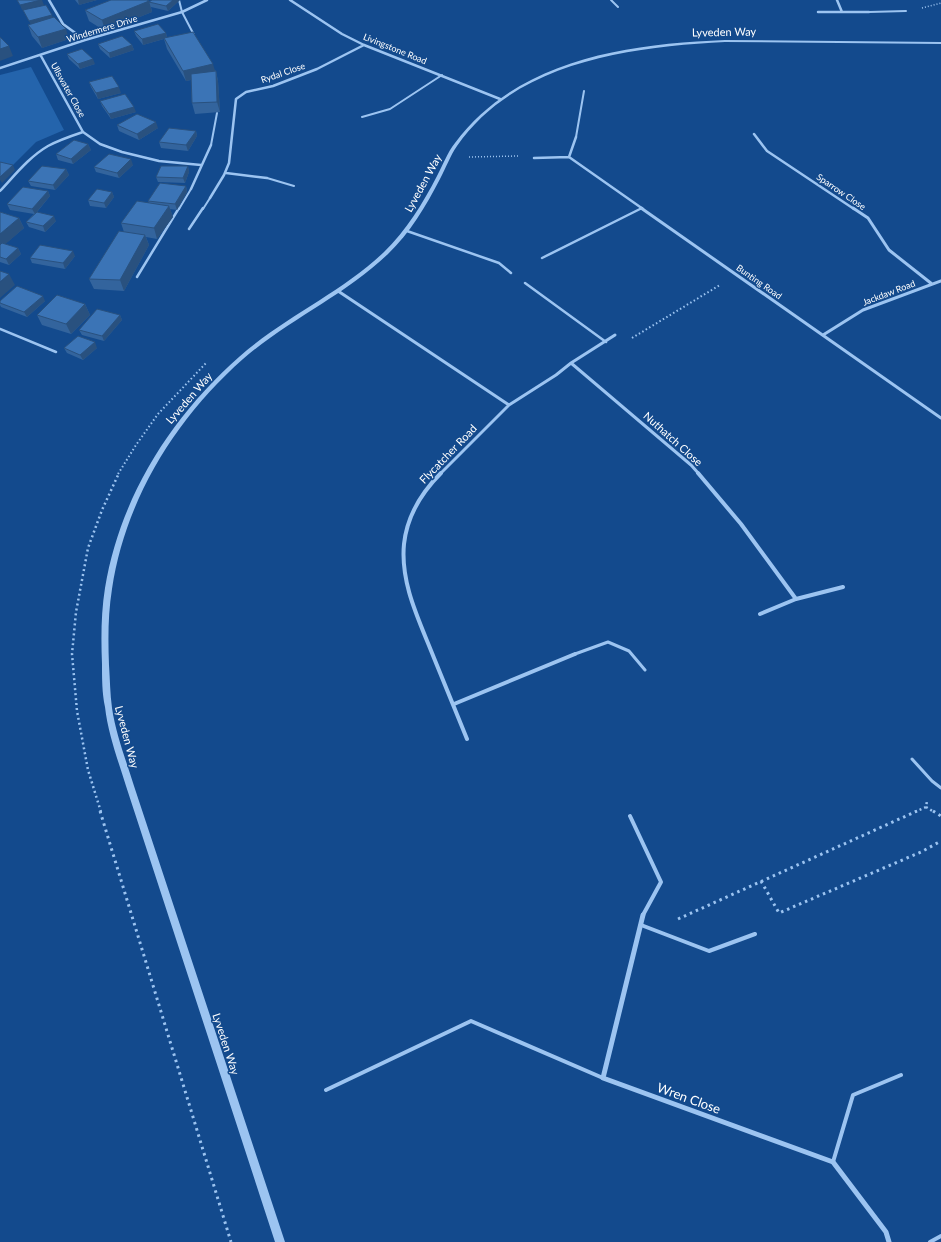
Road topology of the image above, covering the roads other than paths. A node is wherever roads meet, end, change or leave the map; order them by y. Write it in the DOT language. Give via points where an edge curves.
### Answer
graph roads {
  1 [pos="49,0"];
  2 [pos="179,0"];
  3 [pos="207,0"];
  4 [pos="290,0"];
  5 [pos="611,0"];
  6 [pos="837,0"];
  7 [pos="618,7"];
  8 [pos="906,11"];
  9 [pos="182,12"];
  10 [pos="818,12"];
  11 [pos="842,12"];
  12 [pos="870,12"];
  13 [pos="195,39"];
  14 [pos="85,40"];
  15 [pos="941,43"];
  16 [pos="364,45"];
  17 [pos="41,56"];
  18 [pos="0,68"];
  19 [pos="442,75"];
  20 [pos="584,91"];
  21 [pos="500,99"];
  22 [pos="217,113"];
  23 [pos="362,117"];
  24 [pos="83,132"];
  25 [pos="754,134"];
  26 [pos="576,137"];
  27 [pos="211,145"];
  28 [pos="569,157"];
  29 [pos="534,158"];
  30 [pos="201,165"];
  31 [pos="226,173"];
  32 [pos="267,178"];
  33 [pos="294,186"];
  34 [pos="191,189"];
  35 [pos="0,191"];
  36 [pos="210,198"];
  37 [pos="642,208"];
  38 [pos="190,230"];
  39 [pos="407,231"];
  40 [pos="542,258"];
  41 [pos="511,273"];
  42 [pos="137,277"];
  43 [pos="941,281"];
  44 [pos="525,283"];
  45 [pos="932,284"];
  46 [pos="338,291"];
  47 [pos="0,329"];
  48 [pos="823,335"];
  49 [pos="615,336"];
  50 [pos="606,342"];
  51 [pos="56,352"];
  52 [pos="571,363"];
  53 [pos="509,405"];
  54 [pos="941,418"];
  55 [pos="843,587"];
  56 [pos="796,599"];
  57 [pos="760,614"];
  58 [pos="575,654"];
  59 [pos="645,670"];
  60 [pos="454,704"];
  61 [pos="468,739"];
  62 [pos="912,759"];
  63 [pos="941,788"];
  64 [pos="630,816"];
  65 [pos="643,915"];
  66 [pos="641,925"];
  67 [pos="756,934"];
  68 [pos="901,1075"];
  69 [pos="604,1078"];
  70 [pos="326,1090"];
  71 [pos="833,1162"];
  72 [pos="941,1236"];
  73 [pos="280,1242"];
  74 [pos="889,1242"];
  75 [pos="930,1242"];
  1 -- 14 [label="street" via="63,24"];
  2 -- 9 [label="lane"];
  3 -- 9 [label="street, Windermere Drive"];
  4 -- 16 [label="street, Livingstone Road" via="342,34"];
  5 -- 7 [label="lane"];
  6 -- 11 [label="street"];
  8 -- 12 [label="lane"];
  9 -- 13 [label="lane"];
  9 -- 14 [label="street, Windermere Drive"];
  10 -- 11 [label="street"];
  11 -- 12 [label="street"];
  14 -- 17 [label="street, Windermere Drive"];
  15 -- 21 [label="street, Lyveden Way" via="725,41 648,46 561,68"];
  16 -- 19 [label="street, Livingstone Road"];
  16 -- 31 [label="street, Rydal Close" via="317,69 273,86 246,92 236,99 231,153"];
  17 -- 18 [label="street, Windermere Drive"];
  17 -- 24 [label="street, Ullswater Close"];
  19 -- 21 [label="street, Livingstone Road"];
  19 -- 23 [label="lane" via="390,109"];
  20 -- 26 [label="lane"];
  21 -- 39 [label="street, Lyveden Way" via="458,141"];
  22 -- 27 [label="lane"];
  24 -- 30 [label="street, Ullswater Close" via="100,144 122,152 158,161"];
  24 -- 35 [label="street, Ullswater Close" via="49,145 39,152"];
  25 -- 45 [label="street, Sparrow Close" via="767,151 868,218 889,250"];
  26 -- 28 [label="street"];
  27 -- 30 [label="street"];
  28 -- 29 [label="street"];
  28 -- 37 [label="street, Bunting Road"];
  30 -- 34 [label="street"];
  31 -- 32 [label="street"];
  31 -- 36 [label="street, Rydal Close"];
  32 -- 33 [label="lane"];
  34 -- 42 [label="lane"];
  36 -- 38 [label="lane"];
  37 -- 40 [label="lane"];
  37 -- 48 [label="street, Bunting Road"];
  39 -- 41 [label="lane" via="499,263"];
  39 -- 46 [label="street, Lyveden Way" via="384,254"];
  43 -- 45 [label="street, Jackdaw Road"];
  44 -- 50 [label="lane"];
  45 -- 48 [label="street, Jackdaw Road" via="863,310"];
  46 -- 53 [label="street"];
  46 -- 73 [label="street, Lyveden Way" via="276,331 242,357 210,386 176,426 135,497 119,538 112,563 105,610 104,658 109,712 130,786"];
  47 -- 51 [label="lane"];
  48 -- 54 [label="street, Bunting Road"];
  49 -- 50 [label="street"];
  50 -- 52 [label="street"];
  52 -- 53 [label="street"];
  52 -- 56 [label="street, Nuthatch Close" via="691,465 741,524"];
  53 -- 60 [label="street, Flycatcher Road" via="428,485 412,513 404,544 405,574 415,611"];
  55 -- 56 [label="street"];
  56 -- 57 [label="street"];
  58 -- 59 [label="lane" via="608,642 629,651"];
  58 -- 60 [label="street"];
  60 -- 61 [label="street, Flycatcher Road"];
  62 -- 63 [label="lane"];
  64 -- 65 [label="lane" via="661,882"];
  65 -- 66 [label="street"];
  66 -- 67 [label="lane" via="709,951"];
  66 -- 69 [label="street"];
  68 -- 71 [label="lane" via="852,1095"];
  69 -- 70 [label="lane" via="471,1021"];
  69 -- 71 [label="street, Wren Close"];
  71 -- 74 [label="street" via="886,1232"];
  72 -- 75 [label="lane"];
}
